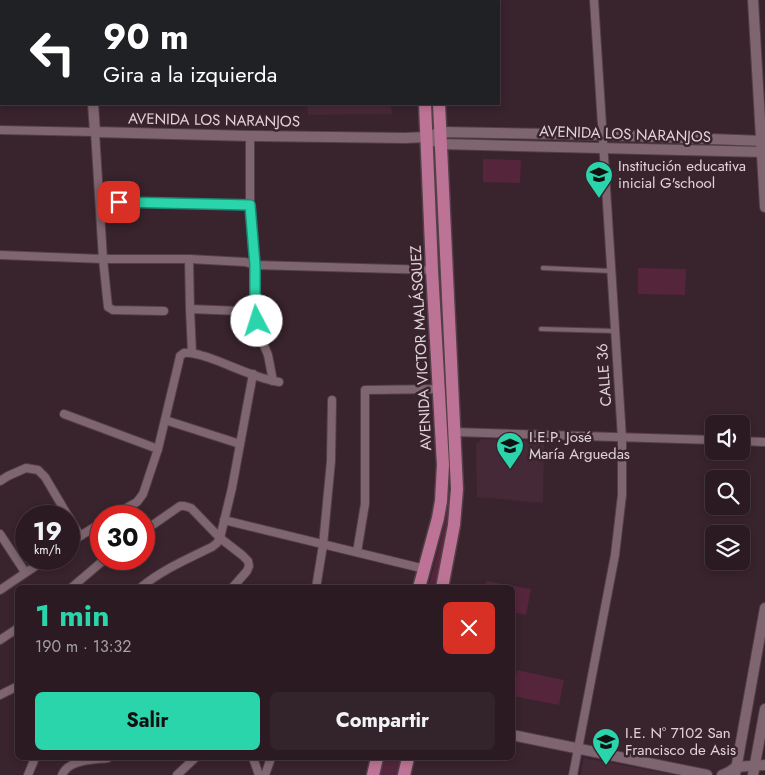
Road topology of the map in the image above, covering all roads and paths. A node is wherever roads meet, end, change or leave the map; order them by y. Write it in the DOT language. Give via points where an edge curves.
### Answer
graph roads {
  1 [pos="594,0"];
  2 [pos="753,0"];
  3 [pos="93,105"];
  4 [pos="425,105"];
  5 [pos="439,105"];
  6 [pos="0,130"];
  7 [pos="95,132"];
  8 [pos="602,134"];
  9 [pos="250,136"];
  10 [pos="427,137"];
  11 [pos="441,138"];
  12 [pos="763,141"];
  13 [pos="603,148"];
  14 [pos="763,152"];
  15 [pos="100,202"];
  16 [pos="250,205"];
  17 [pos="765,207"];
  18 [pos="0,255"];
  19 [pos="103,258"];
  20 [pos="189,259"];
  21 [pos="255,265"];
  22 [pos="543,268"];
  23 [pos="432,270"];
  24 [pos="611,271"];
  25 [pos="190,309"];
  26 [pos="164,311"];
  27 [pos="256,315"];
  28 [pos="541,329"];
  29 [pos="615,331"];
  30 [pos="192,353"];
  31 [pos="253,374"];
  32 [pos="439,390"];
  33 [pos="332,400"];
  34 [pos="64,414"];
  35 [pos="165,420"];
  36 [pos="455,432"];
  37 [pos="622,438"];
  38 [pos="705,440"];
  39 [pos="750,441"];
  40 [pos="765,442"];
  41 [pos="240,444"];
  42 [pos="158,449"];
  43 [pos="0,481"];
  44 [pos="62,505"];
  45 [pos="132,505"];
  46 [pos="224,520"];
  47 [pos="155,523"];
  48 [pos="90,530"];
  49 [pos="0,534"];
  50 [pos="80,536"];
  51 [pos="220,538"];
  52 [pos="323,545"];
  53 [pos="357,552"];
  54 [pos="425,569"];
  55 [pos="28,570"];
  56 [pos="92,570"];
  57 [pos="25,572"];
  58 [pos="75,585"];
  59 [pos="144,585"];
  60 [pos="235,585"];
  61 [pos="316,585"];
  62 [pos="420,585"];
  63 [pos="443,585"];
  64 [pos="0,590"];
  65 [pos="765,608"];
  66 [pos="15,630"];
  67 [pos="0,640"];
  68 [pos="15,688"];
  69 [pos="0,695"];
  70 [pos="765,709"];
  71 [pos="515,736"];
  72 [pos="578,748"];
  73 [pos="739,753"];
  74 [pos="761,753"];
  75 [pos="34,760"];
  76 [pos="97,760"];
  77 [pos="193,760"];
  78 [pos="254,760"];
  79 [pos="270,760"];
  80 [pos="377,760"];
  81 [pos="408,760"];
  82 [pos="758,768"];
  83 [pos="735,771"];
  84 [pos="28,775"];
  85 [pos="62,775"];
  86 [pos="177,775"];
  87 [pos="259,775"];
  88 [pos="265,775"];
  89 [pos="373,775"];
  90 [pos="404,775"];
  91 [pos="572,775"];
  92 [pos="707,775"];
  93 [pos="722,775"];
  1 -- 8 [label="street, CALLE 36"];
  2 -- 12 [label="street"];
  3 -- 7 [label="street"];
  4 -- 10 [label="main road, AVENIDA VICTOR MALÁSQUEZ"];
  5 -- 11 [label="main road, AVENIDA VICTOR MALÁSQUEZ"];
  6 -- 7 [label="street, AVENIDA LOS NARANJOS"];
  7 -- 9 [label="street, AVENIDA LOS NARANJOS"];
  7 -- 15 [label="street"];
  8 -- 11 [label="street, AVENIDA LOS NARANJOS"];
  8 -- 12 [label="street, AVENIDA LOS NARANJOS"];
  8 -- 13 [label="street, CALLE 36"];
  9 -- 10 [label="street, AVENIDA LOS NARANJOS"];
  9 -- 16 [label="street"];
  10 -- 11 [label="street, AVENIDA LOS NARANJOS"];
  10 -- 23 [label="main road, AVENIDA VICTOR MALÁSQUEZ"];
  11 -- 13 [label="street, AVENIDA LOS NARANJOS"];
  11 -- 36 [label="main road, AVENIDA VICTOR MALÁSQUEZ"];
  12 -- 14 [label="street"];
  13 -- 14 [label="street, AVENIDA LOS NARANJOS"];
  13 -- 24 [label="street, CALLE 36"];
  14 -- 17 [label="street"];
  15 -- 16 [label="street"];
  15 -- 19 [label="street"];
  16 -- 21 [label="street"];
  18 -- 19 [label="street"];
  19 -- 20 [label="street"];
  19 -- 26 [label="street" via="108,307 113,310"];
  20 -- 21 [label="street" via="241,261"];
  20 -- 25 [label="street"];
  21 -- 23 [label="street"];
  21 -- 27 [label="street"];
  22 -- 24 [label="lane"];
  23 -- 32 [label="main road, AVENIDA VICTOR MALÁSQUEZ"];
  24 -- 29 [label="street, CALLE 36"];
  25 -- 27 [label="street" via="240,311"];
  25 -- 30 [label="street"];
  27 -- 31 [label="street" via="276,382"];
  28 -- 29 [label="lane"];
  29 -- 37 [label="street, CALLE 36"];
  30 -- 31 [label="street"];
  30 -- 35 [label="street" via="180,356"];
  31 -- 41 [label="street"];
  32 -- 53 [label="street" via="365,390 365,504"];
  32 -- 54 [label="main road, AVENIDA VICTOR MALÁSQUEZ" via="442,483 438,518"];
  33 -- 52 [label="street" via="332,454"];
  34 -- 42 [label="street"];
  35 -- 41 [label="street"];
  35 -- 42 [label="street"];
  36 -- 37 [label="street"];
  36 -- 63 [label="main road, AVENIDA VICTOR MALÁSQUEZ" via="456,504"];
  37 -- 38 [label="street"];
  37 -- 72 [label="street, CALLE 36" via="622,495 616,555"];
  39 -- 40 [label="street"];
  41 -- 46 [label="street"];
  42 -- 45 [label="street" via="141,498"];
  43 -- 44 [label="street" via="26,468 38,470"];
  46 -- 51 [label="street"];
  46 -- 52 [label="street"];
  47 -- 51 [label="street" via="180,506 187,506"];
  48 -- 50 [label="street"];
  49 -- 57 [label="street"];
  51 -- 59 [label="street" via="212,547 159,573"];
  51 -- 60 [label="street" via="249,564 246,574"];
  52 -- 53 [label="street"];
  52 -- 61 [label="street"];
  53 -- 54 [label="street"];
  54 -- 62 [label="main road, AVENIDA VICTOR MALÁSQUEZ"];
  55 -- 57 [label="street"];
  56 -- 58 [label="street"];
  57 -- 64 [label="street"];
  65 -- 73 [label="street"];
  66 -- 67 [label="street"];
  68 -- 69 [label="street"];
  70 -- 74 [label="street"];
  71 -- 72 [label="street"];
  72 -- 91 [label="street, CALLE 36"];
  72 -- 92 [label="street"];
  73 -- 74 [label="street"];
  73 -- 83 [label="street"];
  74 -- 82 [label="street"];
  75 -- 84 [label="street"];
  76 -- 85 [label="street" via="71,765"];
  77 -- 86 [label="street"];
  78 -- 87 [label="street"];
  79 -- 88 [label="street"];
  80 -- 89 [label="main road"];
  81 -- 90 [label="main road"];
  82 -- 83 [label="street"];
  83 -- 93 [label="street"];
}
